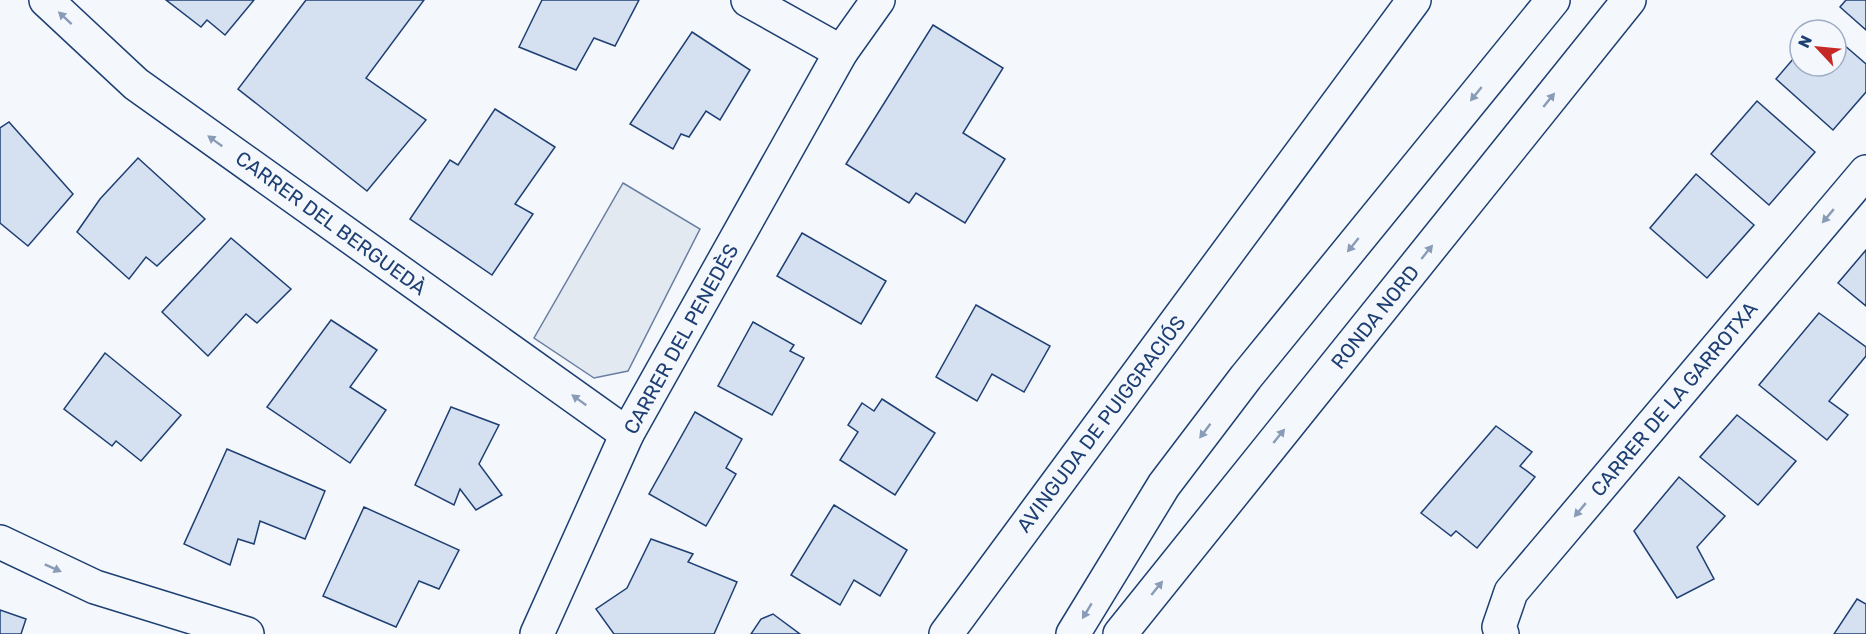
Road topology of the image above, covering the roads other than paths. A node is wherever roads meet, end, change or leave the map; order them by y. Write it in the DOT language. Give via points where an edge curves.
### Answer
graph roads {
  1 [pos="46,0"];
  2 [pos="748,0"];
  3 [pos="878,0"];
  4 [pos="1414,0"];
  5 [pos="1553,0"];
  6 [pos="1629,0"];
  7 [pos="841,52"];
  8 [pos="1866,172"];
  9 [pos="627,434"];
  10 [pos="0,542"];
  11 [pos="247,634"];
  12 [pos="537,634"];
  13 [pos="946,634"];
  14 [pos="1073,634"];
  15 [pos="1120,634"];
  16 [pos="1502,634"];
  9 -- 1 [label="street, CARRER DEL BERGUEDÀ, one-way" via="136,84"];
  2 -- 7 [label="street"];
  3 -- 7 [label="street, CARRER DEL PENEDÈS"];
  4 -- 13 [label="street, AVINGUDA DE PUIGGRACIÓS"];
  5 -- 14 [label="street, one-way" via="1246,377 1164,485"];
  15 -- 6 [label="street, RONDA NORD, one-way"];
  7 -- 9 [label="street, CARRER DEL PENEDÈS"];
  8 -- 16 [label="street, CARRER DE LA GARROTXA, one-way" via="1511,591 1499,627"];
  9 -- 12 [label="street, CARRER DEL PENEDÈS"];
  10 -- 11 [label="street, one-way" via="95,587"];
}
